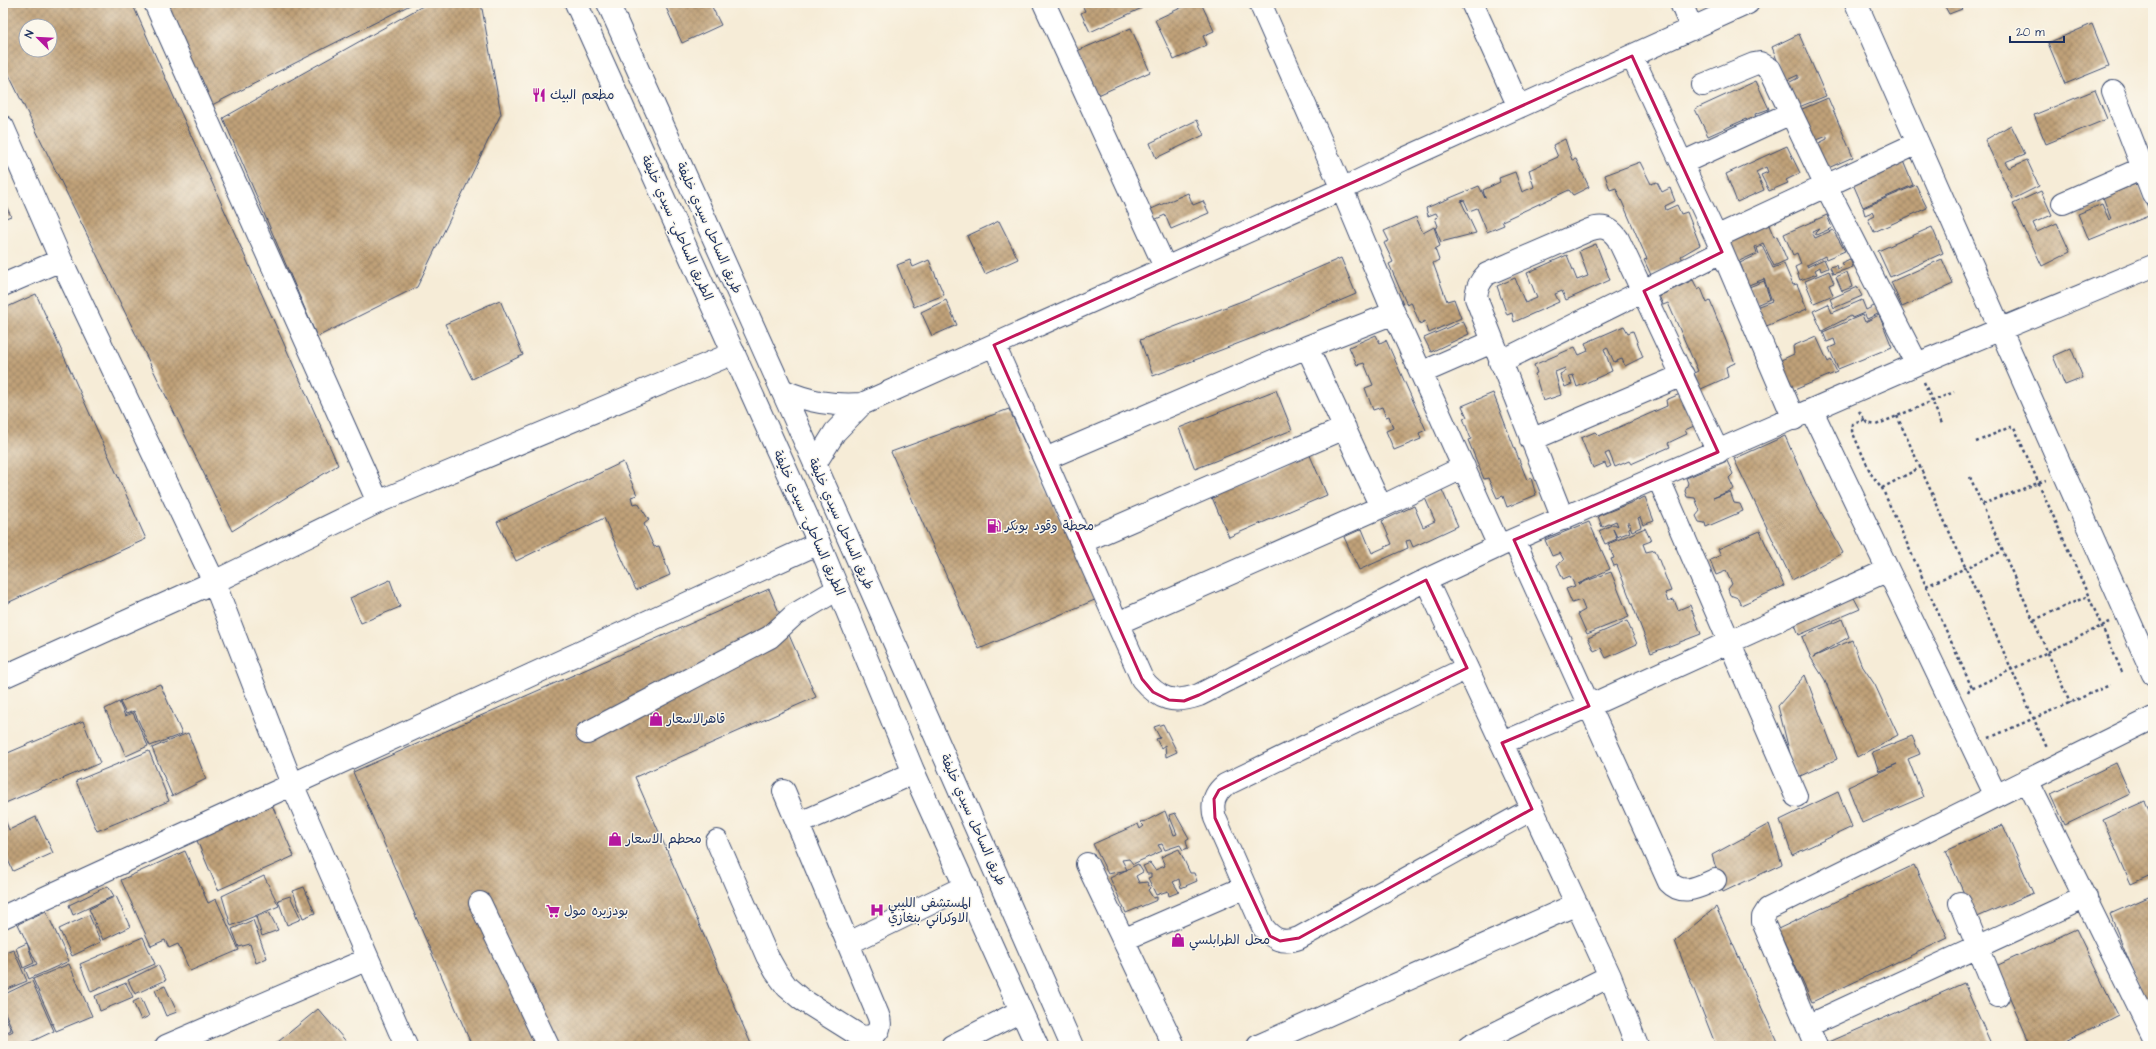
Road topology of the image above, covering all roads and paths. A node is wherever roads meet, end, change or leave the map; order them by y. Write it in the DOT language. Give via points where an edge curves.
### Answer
graph roads {
  1 [pos="155,3"];
  2 [pos="576,3"];
  3 [pos="608,3"];
  4 [pos="1044,3"];
  5 [pos="1260,3"];
  6 [pos="1472,3"];
  7 [pos="1681,3"];
  8 [pos="1748,3"];
  9 [pos="1856,3"];
  10 [pos="1692,29"];
  11 [pos="1632,56"];
  12 [pos="1703,85"];
  13 [pos="2113,91"];
  14 [pos="1519,107"];
  15 [pos="1791,113"];
  16 [pos="3,127"];
  17 [pos="1918,143"];
  18 [pos="1682,163"];
  19 [pos="2143,168"];
  20 [pos="1826,186"];
  21 [pos="1342,189"];
  22 [pos="2153,194"];
  23 [pos="2063,203"];
  24 [pos="1719,245"];
  25 [pos="61,260"];
  26 [pos="2153,266"];
  27 [pos="1165,267"];
  28 [pos="3,286"];
  29 [pos="1644,291"];
  30 [pos="1394,313"];
  31 [pos="2001,330"];
  32 [pos="1492,342"];
  33 [pos="994,345"];
  34 [pos="1307,347"];
  35 [pos="734,353"];
  36 [pos="1500,362"];
  37 [pos="1917,364"];
  38 [pos="1421,373"];
  39 [pos="1683,375"];
  40 [pos="782,390"];
  41 [pos="1954,392"];
  42 [pos="1849,395"];
  43 [pos="1932,401"];
  44 [pos="862,404"];
  45 [pos="1803,415"];
  46 [pos="1897,416"];
  47 [pos="1864,420"];
  48 [pos="1942,424"];
  49 [pos="1345,428"];
  50 [pos="1531,440"];
  51 [pos="1976,442"];
  52 [pos="1718,452"];
  53 [pos="1045,459"];
  54 [pos="815,464"];
  55 [pos="1464,467"];
  56 [pos="1920,467"];
  57 [pos="2064,473"];
  58 [pos="1658,477"];
  59 [pos="1970,477"];
  60 [pos="2038,483"];
  61 [pos="1882,488"];
  62 [pos="378,502"];
  63 [pos="1983,504"];
  64 [pos="1381,507"];
  65 [pos="1563,519"];
  66 [pos="1082,542"];
  67 [pos="819,543"];
  68 [pos="1507,543"];
  69 [pos="2003,552"];
  70 [pos="1966,568"];
  71 [pos="1888,570"];
  72 [pos="1426,580"];
  73 [pos="214,582"];
  74 [pos="1926,586"];
  75 [pos="838,589"];
  76 [pos="2088,596"];
  77 [pos="2126,614"];
  78 [pos="2034,620"];
  79 [pos="1118,623"];
  80 [pos="2102,626"];
  81 [pos="1729,642"];
  82 [pos="2048,652"];
  83 [pos="1467,668"];
  84 [pos="2012,670"];
  85 [pos="2122,672"];
  86 [pos="2153,674"];
  87 [pos="3,677"];
  88 [pos="2110,685"];
  89 [pos="1972,688"];
  90 [pos="1967,697"];
  91 [pos="2070,703"];
  92 [pos="1589,706"];
  93 [pos="2153,718"];
  94 [pos="2034,719"];
  95 [pos="587,733"];
  96 [pos="1984,735"];
  97 [pos="1502,743"];
  98 [pos="2056,767"];
  99 [pos="914,773"];
  100 [pos="2027,780"];
  101 [pos="292,784"];
  102 [pos="784,791"];
  103 [pos="1796,796"];
  104 [pos="1996,796"];
  105 [pos="1532,809"];
  106 [pos="798,824"];
  107 [pos="717,841"];
  108 [pos="1088,864"];
  109 [pos="1715,880"];
  110 [pos="966,886"];
  111 [pos="1246,887"];
  112 [pos="2086,897"];
  113 [pos="480,903"];
  114 [pos="1960,903"];
  115 [pos="1577,904"];
  116 [pos="3,916"];
  117 [pos="1123,940"];
  118 [pos="849,942"];
  119 [pos="1978,947"];
  120 [pos="368,959"];
  121 [pos="1610,976"];
  122 [pos="1998,996"];
  123 [pos="1021,1011"];
  124 [pos="1807,1026"];
  125 [pos="2153,1036"];
  126 [pos="1290,1039"];
  127 [pos="2153,1040"];
  128 [pos="188,1042"];
  129 [pos="166,1046"];
  130 [pos="406,1046"];
  131 [pos="548,1046"];
  132 [pos="952,1046"];
  133 [pos="1037,1046"];
  134 [pos="1072,1046"];
  135 [pos="1174,1046"];
  136 [pos="1258,1046"];
  137 [pos="1470,1046"];
  138 [pos="1637,1046"];
  139 [pos="1816,1046"];
  140 [pos="2140,1046"];
  1 -- 62 [label="main road"];
  2 -- 35 [label="main road, الطريق الساحلي- سيدي خليفة"];
  3 -- 40 [label="main road, طريق الساحل سيدي خليفة"];
  4 -- 27 [label="main road"];
  5 -- 21 [label="main road"];
  6 -- 14 [label="main road"];
  7 -- 10 [label="main road"];
  8 -- 10 [label="main road"];
  9 -- 17 [label="main road"];
  10 -- 11 [label="main road"];
  11 -- 14 [label="main road"];
  11 -- 18 [label="main road"];
  12 -- 15 [label="main road" via="1748,66 1760,64 1770,69"];
  13 -- 19 [label="main road"];
  14 -- 21 [label="main road"];
  15 -- 18 [label="main road"];
  15 -- 20 [label="main road"];
  16 -- 25 [label="main road"];
  17 -- 20 [label="main road"];
  17 -- 31 [label="main road"];
  18 -- 24 [label="main road"];
  19 -- 22 [label="main road"];
  19 -- 23 [label="main road"];
  20 -- 24 [label="main road"];
  20 -- 37 [label="main road"];
  21 -- 27 [label="main road"];
  21 -- 30 [label="main road"];
  24 -- 29 [label="main road"];
  24 -- 45 [label="main road"];
  25 -- 28 [label="main road"];
  25 -- 73 [label="main road"];
  26 -- 31 [label="main road"];
  27 -- 33 [label="main road"];
  29 -- 32 [label="main road" via="1613,232 1597,227 1487,274 1481,280 1476,298"];
  29 -- 36 [label="main road"];
  29 -- 39 [label="main road"];
  30 -- 34 [label="main road"];
  30 -- 38 [label="main road"];
  31 -- 37 [label="main road"];
  31 -- 57 [label="main road"];
  32 -- 36 [label="main road"];
  32 -- 38 [label="main road"];
  33 -- 44 [label="main road"];
  33 -- 53 [label="main road"];
  34 -- 49 [label="main road"];
  34 -- 53 [label="main road"];
  35 -- 62 [label="main road"];
  35 -- 67 [label="main road, الطريق الساحلي- سيدي خليفة"];
  36 -- 50 [label="main road"];
  37 -- 42 [label="main road"];
  37 -- 43 [label="path"];
  38 -- 55 [label="main road"];
  39 -- 50 [label="main road"];
  39 -- 52 [label="main road"];
  40 -- 44 [label="main road" via="821,403 841,406"];
  40 -- 54 [label="main road, طريق الساحل سيدي خليفة"];
  41 -- 43 [label="path"];
  42 -- 45 [label="main road"];
  42 -- 47 [label="path"];
  43 -- 46 [label="path"];
  43 -- 48 [label="path"];
  44 -- 54 [label="main road" via="835,432"];
  45 -- 52 [label="main road"];
  45 -- 71 [label="main road"];
  46 -- 47 [label="path" via="1876,425"];
  46 -- 56 [label="path"];
  47 -- 61 [label="path" via="1853,424 1852,431 1871,474"];
  49 -- 64 [label="main road"];
  49 -- 66 [label="main road"];
  50 -- 65 [label="main road"];
  51 -- 60 [label="path" via="2013,426"];
  52 -- 58 [label="main road"];
  53 -- 66 [label="main road"];
  54 -- 134 [label="main road, طريق الساحل سيدي خليفة"];
  55 -- 64 [label="main road"];
  55 -- 68 [label="main road"];
  56 -- 61 [label="path"];
  56 -- 70 [label="path"];
  57 -- 60 [label="path"];
  57 -- 77 [label="main road"];
  58 -- 65 [label="main road"];
  58 -- 81 [label="main road"];
  59 -- 63 [label="path"];
  60 -- 63 [label="path"];
  60 -- 76 [label="path"];
  61 -- 74 [label="path"];
  62 -- 73 [label="main road"];
  63 -- 69 [label="path"];
  64 -- 79 [label="main road"];
  65 -- 68 [label="main road"];
  66 -- 79 [label="main road"];
  67 -- 75 [label="main road, الطريق الساحلي- سيدي خليفة"];
  67 -- 101 [label="main road"];
  68 -- 72 [label="main road"];
  68 -- 92 [label="main road"];
  69 -- 70 [label="path"];
  69 -- 78 [label="path"];
  70 -- 74 [label="path"];
  70 -- 84 [label="path"];
  71 -- 81 [label="main road"];
  71 -- 104 [label="main road"];
  72 -- 79 [label="main road" via="1184,701 1169,700 1153,692 1142,679"];
  72 -- 83 [label="main road"];
  73 -- 87 [label="main road"];
  73 -- 101 [label="main road"];
  74 -- 89 [label="path"];
  75 -- 95 [label="main road" via="794,615 770,636"];
  75 -- 99 [label="main road, الطريق الساحلي- سيدي خليفة"];
  76 -- 78 [label="path"];
  76 -- 80 [label="path"];
  77 -- 80 [label="path"];
  77 -- 86 [label="main road"];
  78 -- 82 [label="path"];
  80 -- 82 [label="path"];
  80 -- 85 [label="path"];
  81 -- 92 [label="main road"];
  81 -- 103 [label="main road"];
  82 -- 84 [label="path"];
  82 -- 91 [label="path"];
  83 -- 97 [label="main road"];
  83 -- 111 [label="main road" via="1219,790 1212,809 1214,818"];
  84 -- 89 [label="path"];
  84 -- 94 [label="path"];
  88 -- 91 [label="path"];
  89 -- 90 [label="path"];
  91 -- 94 [label="path"];
  92 -- 97 [label="main road"];
  92 -- 109 [label="main road" via="1669,882 1678,889 1689,890"];
  93 -- 98 [label="main road"];
  94 -- 96 [label="path" via="1992,738"];
  94 -- 98 [label="path"];
  97 -- 105 [label="main road"];
  98 -- 100 [label="main road"];
  99 -- 106 [label="main road"];
  99 -- 110 [label="main road, الطريق الساحلي- سيدي خليفة"];
  100 -- 104 [label="main road"];
  100 -- 112 [label="main road"];
  101 -- 116 [label="main road"];
  101 -- 120 [label="main road"];
  102 -- 106 [label="main road"];
  104 -- 124 [label="main road" via="1768,909 1763,922"];
  105 -- 111 [label="main road" via="1290,941 1280,941 1270,936 1263,927"];
  105 -- 115 [label="main road"];
  106 -- 118 [label="main road"];
  107 -- 118 [label="main road" via="776,972 801,999 860,1036 868,1038 880,1029 881,1022"];
  108 -- 117 [label="main road"];
  110 -- 118 [label="main road"];
  110 -- 123 [label="main road, الطريق الساحلي- سيدي خليفة"];
  111 -- 117 [label="main road"];
  112 -- 119 [label="main road"];
  112 -- 125 [label="main road"];
  113 -- 131 [label="main road"];
  114 -- 119 [label="main road"];
  115 -- 121 [label="main road"];
  115 -- 126 [label="main road"];
  117 -- 135 [label="main road"];
  119 -- 122 [label="main road"];
  119 -- 124 [label="main road"];
  120 -- 128 [label="main road"];
  120 -- 130 [label="main road"];
  121 -- 137 [label="main road"];
  121 -- 138 [label="main road"];
  123 -- 132 [label="main road"];
  123 -- 133 [label="main road, الطريق الساحلي- سيدي خليفة"];
  124 -- 139 [label="main road"];
  126 -- 136 [label="main road"];
  127 -- 140 [label="main road"];
  128 -- 129 [label="main road"];
}
